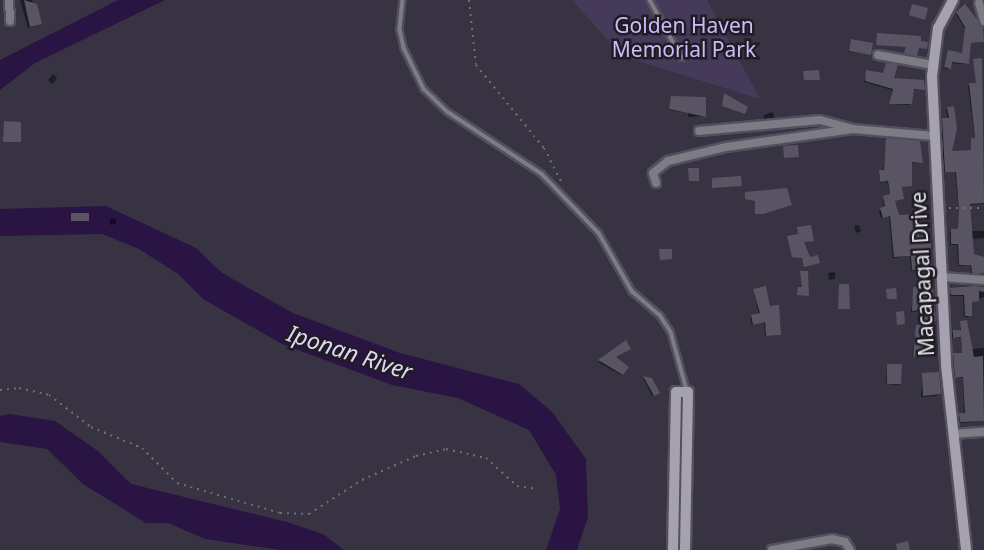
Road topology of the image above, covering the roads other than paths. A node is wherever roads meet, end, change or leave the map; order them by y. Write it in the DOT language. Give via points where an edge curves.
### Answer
graph roads {
  1 [pos="9,0"];
  2 [pos="404,0"];
  3 [pos="650,0"];
  4 [pos="952,0"];
  5 [pos="980,2"];
  6 [pos="10,21"];
  7 [pos="984,21"];
  8 [pos="878,55"];
  9 [pos="682,58"];
  10 [pos="933,65"];
  11 [pos="853,129"];
  12 [pos="699,131"];
  13 [pos="934,136"];
  14 [pos="656,183"];
  15 [pos="941,277"];
  16 [pos="984,280"];
  17 [pos="682,389"];
  18 [pos="984,432"];
  19 [pos="953,434"];
  20 [pos="673,550"];
  21 [pos="685,550"];
  22 [pos="772,550"];
  23 [pos="850,550"];
  24 [pos="966,550"];
  1 -- 6 [label="street"];
  2 -- 17 [label="lane" via="400,30 404,48 424,89 448,113 528,163 599,233 632,291 660,315 671,332"];
  3 -- 9 [label="lane"];
  4 -- 10 [label="main road, Macapagal Drive" via="938,28"];
  5 -- 7 [label="street"];
  8 -- 10 [label="street"];
  10 -- 13 [label="main road, Macapagal Drive"];
  11 -- 12 [label="street" via="820,120"];
  11 -- 13 [label="street"];
  11 -- 14 [label="street" via="684,156 655,170"];
  13 -- 15 [label="main road, Macapagal Drive"];
  15 -- 16 [label="street"];
  15 -- 19 [label="main road, Macapagal Drive"];
  17 -- 20 [label="main road"];
  17 -- 21 [label="main road"];
  18 -- 19 [label="street"];
  19 -- 24 [label="main road, Macapagal Drive"];
  22 -- 23 [label="street" via="832,539 845,542"];
}
